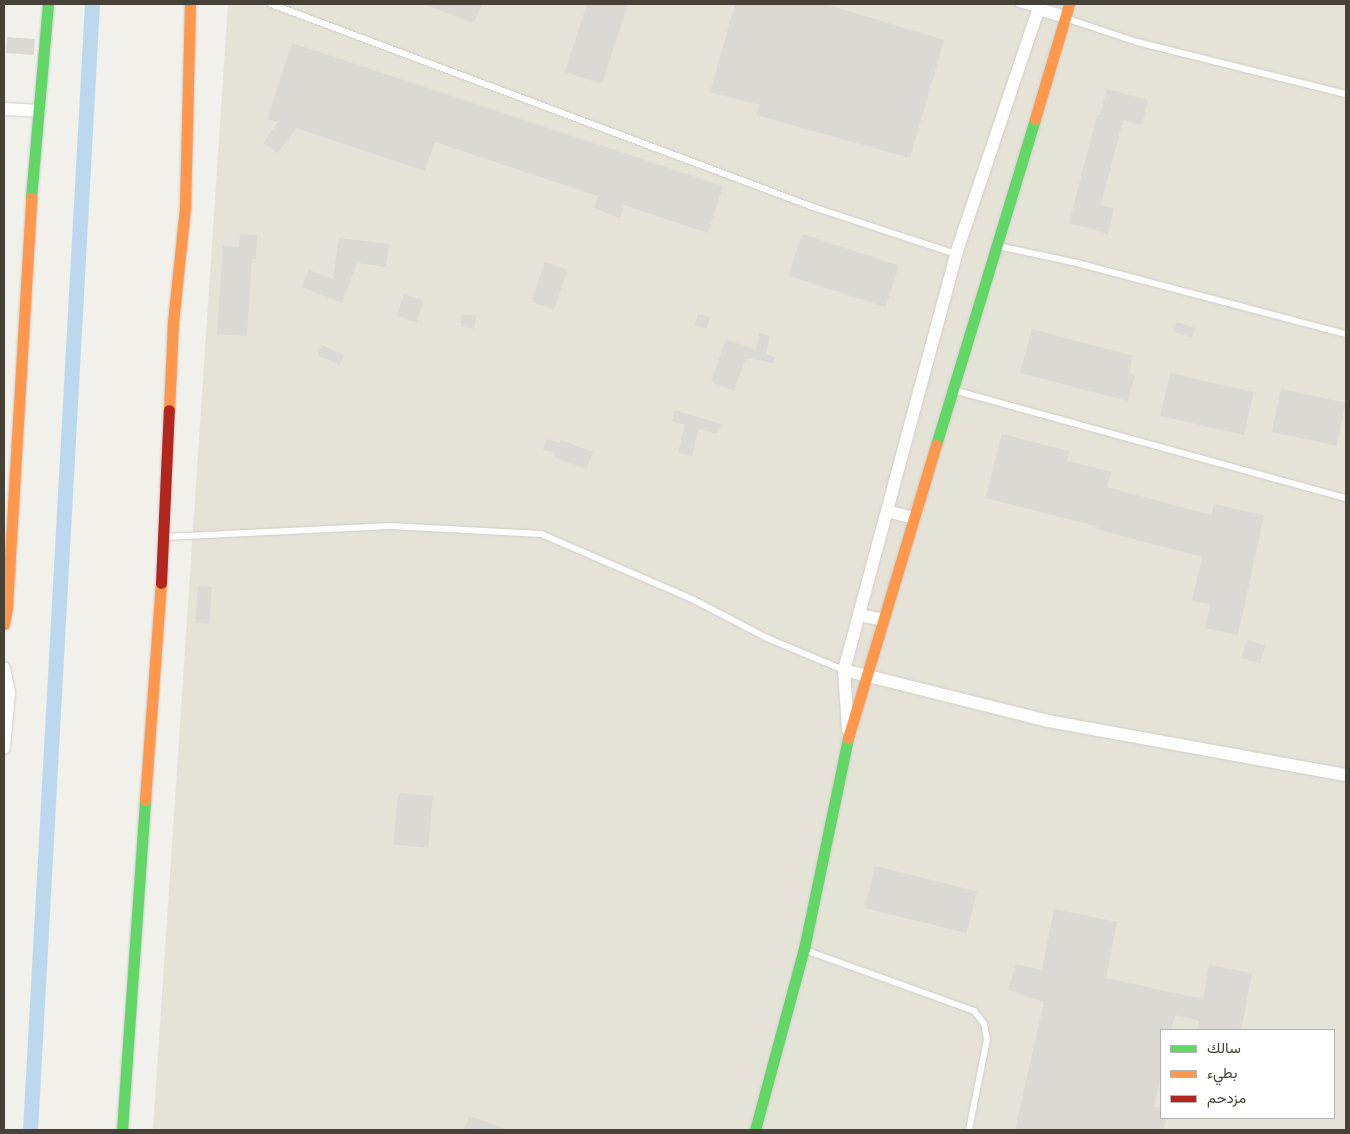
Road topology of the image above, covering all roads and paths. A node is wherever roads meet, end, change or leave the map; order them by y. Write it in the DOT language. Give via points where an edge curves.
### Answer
graph roads {
  1 [pos="48,4"];
  2 [pos="190,4"];
  3 [pos="271,4"];
  4 [pos="1019,4"];
  5 [pos="1069,4"];
  6 [pos="1039,7"];
  7 [pos="1065,18"];
  8 [pos="1346,94"];
  9 [pos="4,109"];
  10 [pos="39,111"];
  11 [pos="998,246"];
  12 [pos="956,254"];
  13 [pos="1346,334"];
  14 [pos="952,390"];
  15 [pos="1346,498"];
  16 [pos="887,511"];
  17 [pos="914,518"];
  18 [pos="164,537"];
  19 [pos="859,615"];
  20 [pos="884,620"];
  21 [pos="4,624"];
  22 [pos="4,668"];
  23 [pos="844,670"];
  24 [pos="867,677"];
  25 [pos="5,725"];
  26 [pos="848,736"];
  27 [pos="4,748"];
  28 [pos="1346,775"];
  29 [pos="804,949"];
  30 [pos="122,1130"];
  31 [pos="755,1130"];
  32 [pos="969,1130"];
  1 -- 10 [label="street"];
  2 -- 18 [label="street" via="185,207 173,322"];
  3 -- 12 [label="lane" via="810,206"];
  4 -- 6 [label="lane"];
  5 -- 7 [label="street"];
  6 -- 7 [label="street"];
  6 -- 12 [label="street"];
  7 -- 8 [label="lane" via="1137,42"];
  7 -- 11 [label="street"];
  9 -- 10 [label="street"];
  10 -- 21 [label="street"];
  11 -- 13 [label="lane" via="1077,263"];
  11 -- 14 [label="street"];
  12 -- 16 [label="street"];
  14 -- 15 [label="lane"];
  14 -- 17 [label="street"];
  16 -- 17 [label="street"];
  16 -- 19 [label="street"];
  17 -- 20 [label="street"];
  18 -- 23 [label="lane" via="391,526 541,534 694,600 766,638"];
  18 -- 30 [label="street"];
  19 -- 20 [label="street"];
  19 -- 23 [label="street"];
  20 -- 24 [label="street"];
  22 -- 25 [label="street" via="9,692"];
  23 -- 24 [label="street"];
  23 -- 26 [label="street"];
  24 -- 26 [label="street"];
  24 -- 28 [label="street" via="1048,721"];
  25 -- 27 [label="street"];
  26 -- 29 [label="street"];
  29 -- 31 [label="street"];
  29 -- 32 [label="lane" via="974,1011 984,1024 987,1039"];
}
